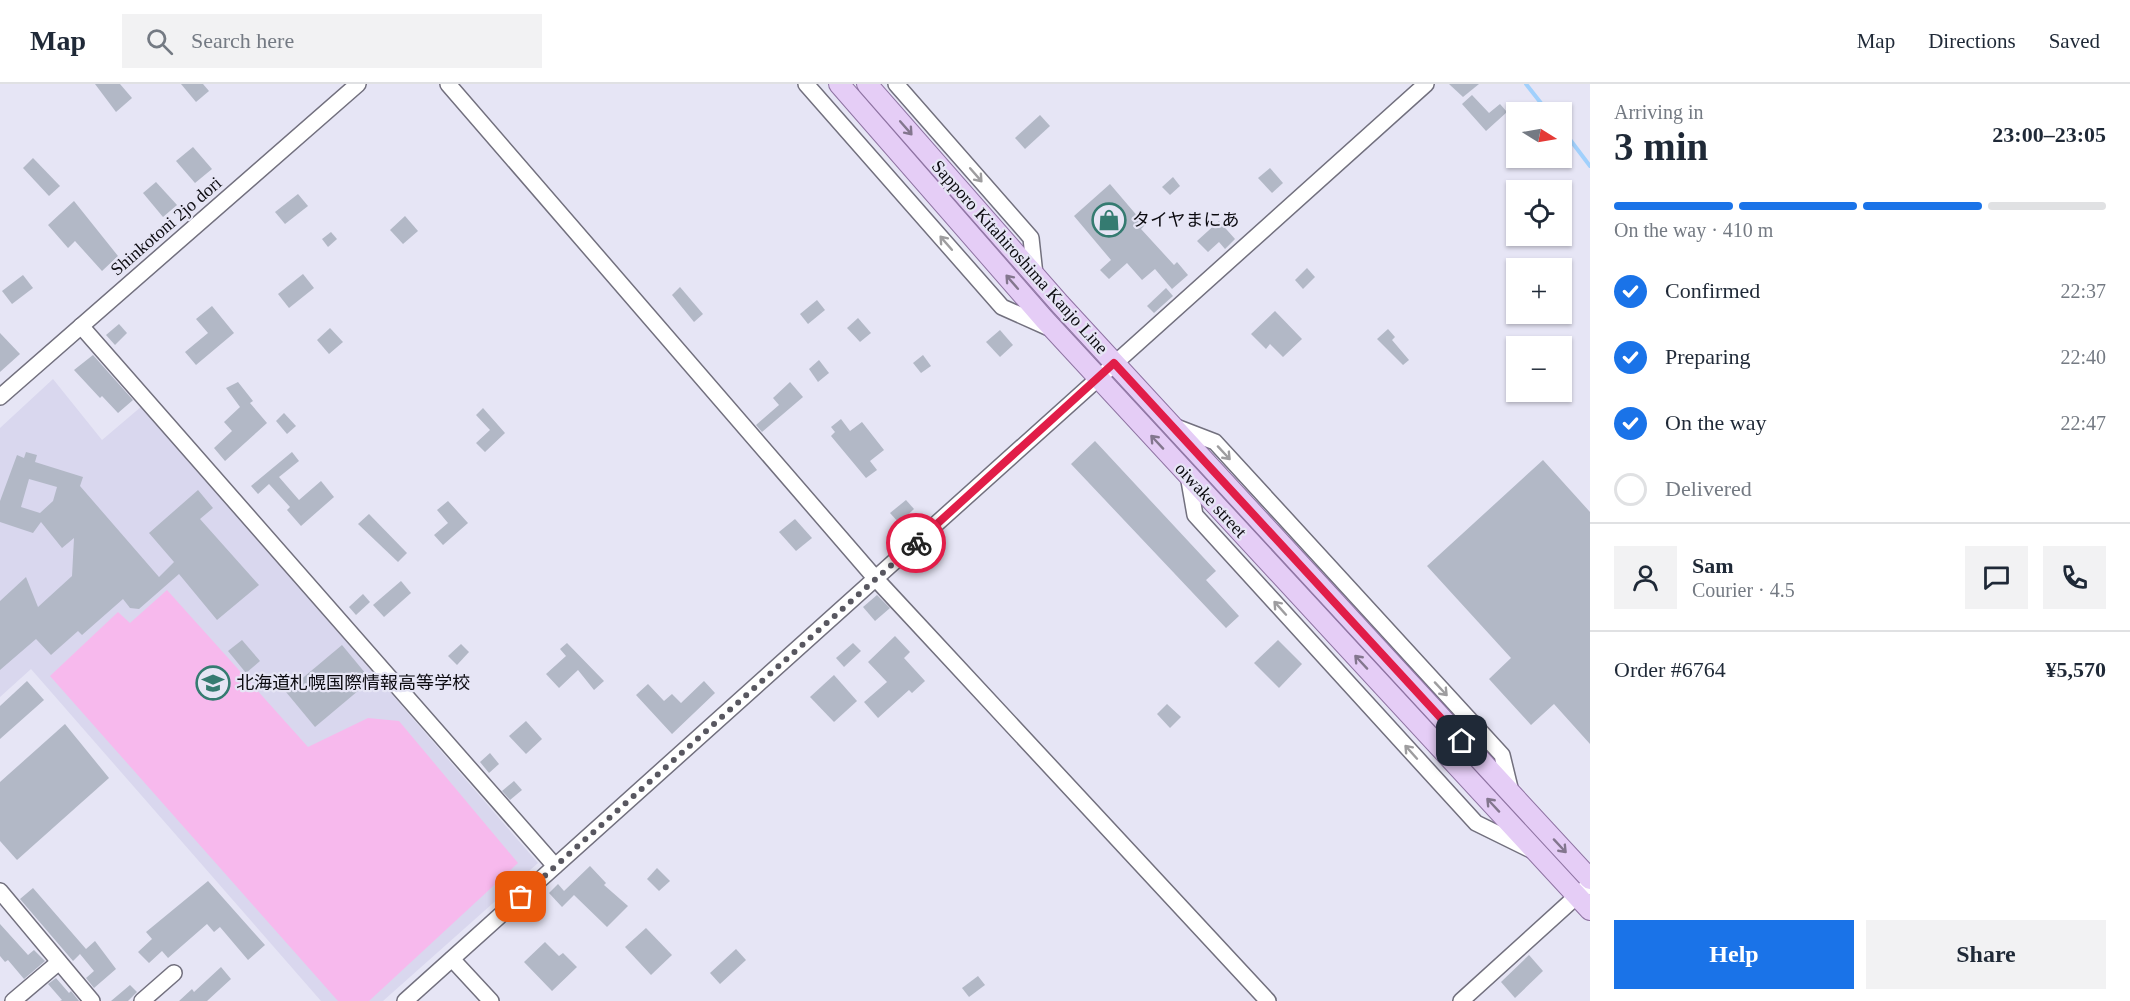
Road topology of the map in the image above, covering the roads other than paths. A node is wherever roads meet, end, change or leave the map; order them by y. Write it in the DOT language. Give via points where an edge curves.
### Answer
graph roads {
  1 [pos="358,84"];
  2 [pos="448,84"];
  3 [pos="806,84"];
  4 [pos="839,84"];
  5 [pos="867,84"];
  6 [pos="896,84"];
  7 [pos="1426,84"];
  8 [pos="1035,275"];
  9 [pos="81,326"];
  10 [pos="1054,330"];
  11 [pos="1114,363"];
  12 [pos="1099,378"];
  13 [pos="0,398"];
  14 [pos="876,579"];
  15 [pos="555,866"];
  16 [pos="1590,879"];
  17 [pos="0,891"];
  18 [pos="1586,897"];
  19 [pos="452,959"];
  20 [pos="59,962"];
  21 [pos="174,974"];
  22 [pos="13,1001"];
  23 [pos="93,1001"];
  24 [pos="142,1001"];
  25 [pos="405,1001"];
  26 [pos="491,1001"];
  27 [pos="1268,1001"];
  28 [pos="1461,1001"];
  1 -- 9 [label="street, Shinkotoni 2jo dori"];
  2 -- 14 [label="street"];
  10 -- 3 [label="street, one-way" via="1002,307"];
  10 -- 4 [label="main road, oiwake street, one-way"];
  5 -- 8 [label="main road, Sapporo Kitahiroshima Kanjo Line, one-way"];
  6 -- 8 [label="street, one-way" via="1031,238"];
  7 -- 11 [label="street"];
  8 -- 11 [label="main road, Sapporo Kitahiroshima Kanjo Line"];
  9 -- 13 [label="street, Shinkotoni 2jo dori"];
  9 -- 15 [label="street"];
  10 -- 12 [label="main road, oiwake street"];
  11 -- 12 [label="street"];
  11 -- 16 [label="main road, Sapporo Kitahiroshima Kanjo Line, one-way"];
  12 -- 14 [label="street"];
  18 -- 12 [label="main road, oiwake street, one-way" via="1537,852"];
  14 -- 15 [label="street"];
  14 -- 27 [label="street"];
  15 -- 19 [label="street"];
  17 -- 20 [label="street"];
  18 -- 28 [label="street"];
  19 -- 25 [label="street"];
  19 -- 26 [label="street"];
  20 -- 22 [label="street"];
  20 -- 23 [label="street"];
  21 -- 24 [label="street"];
}
